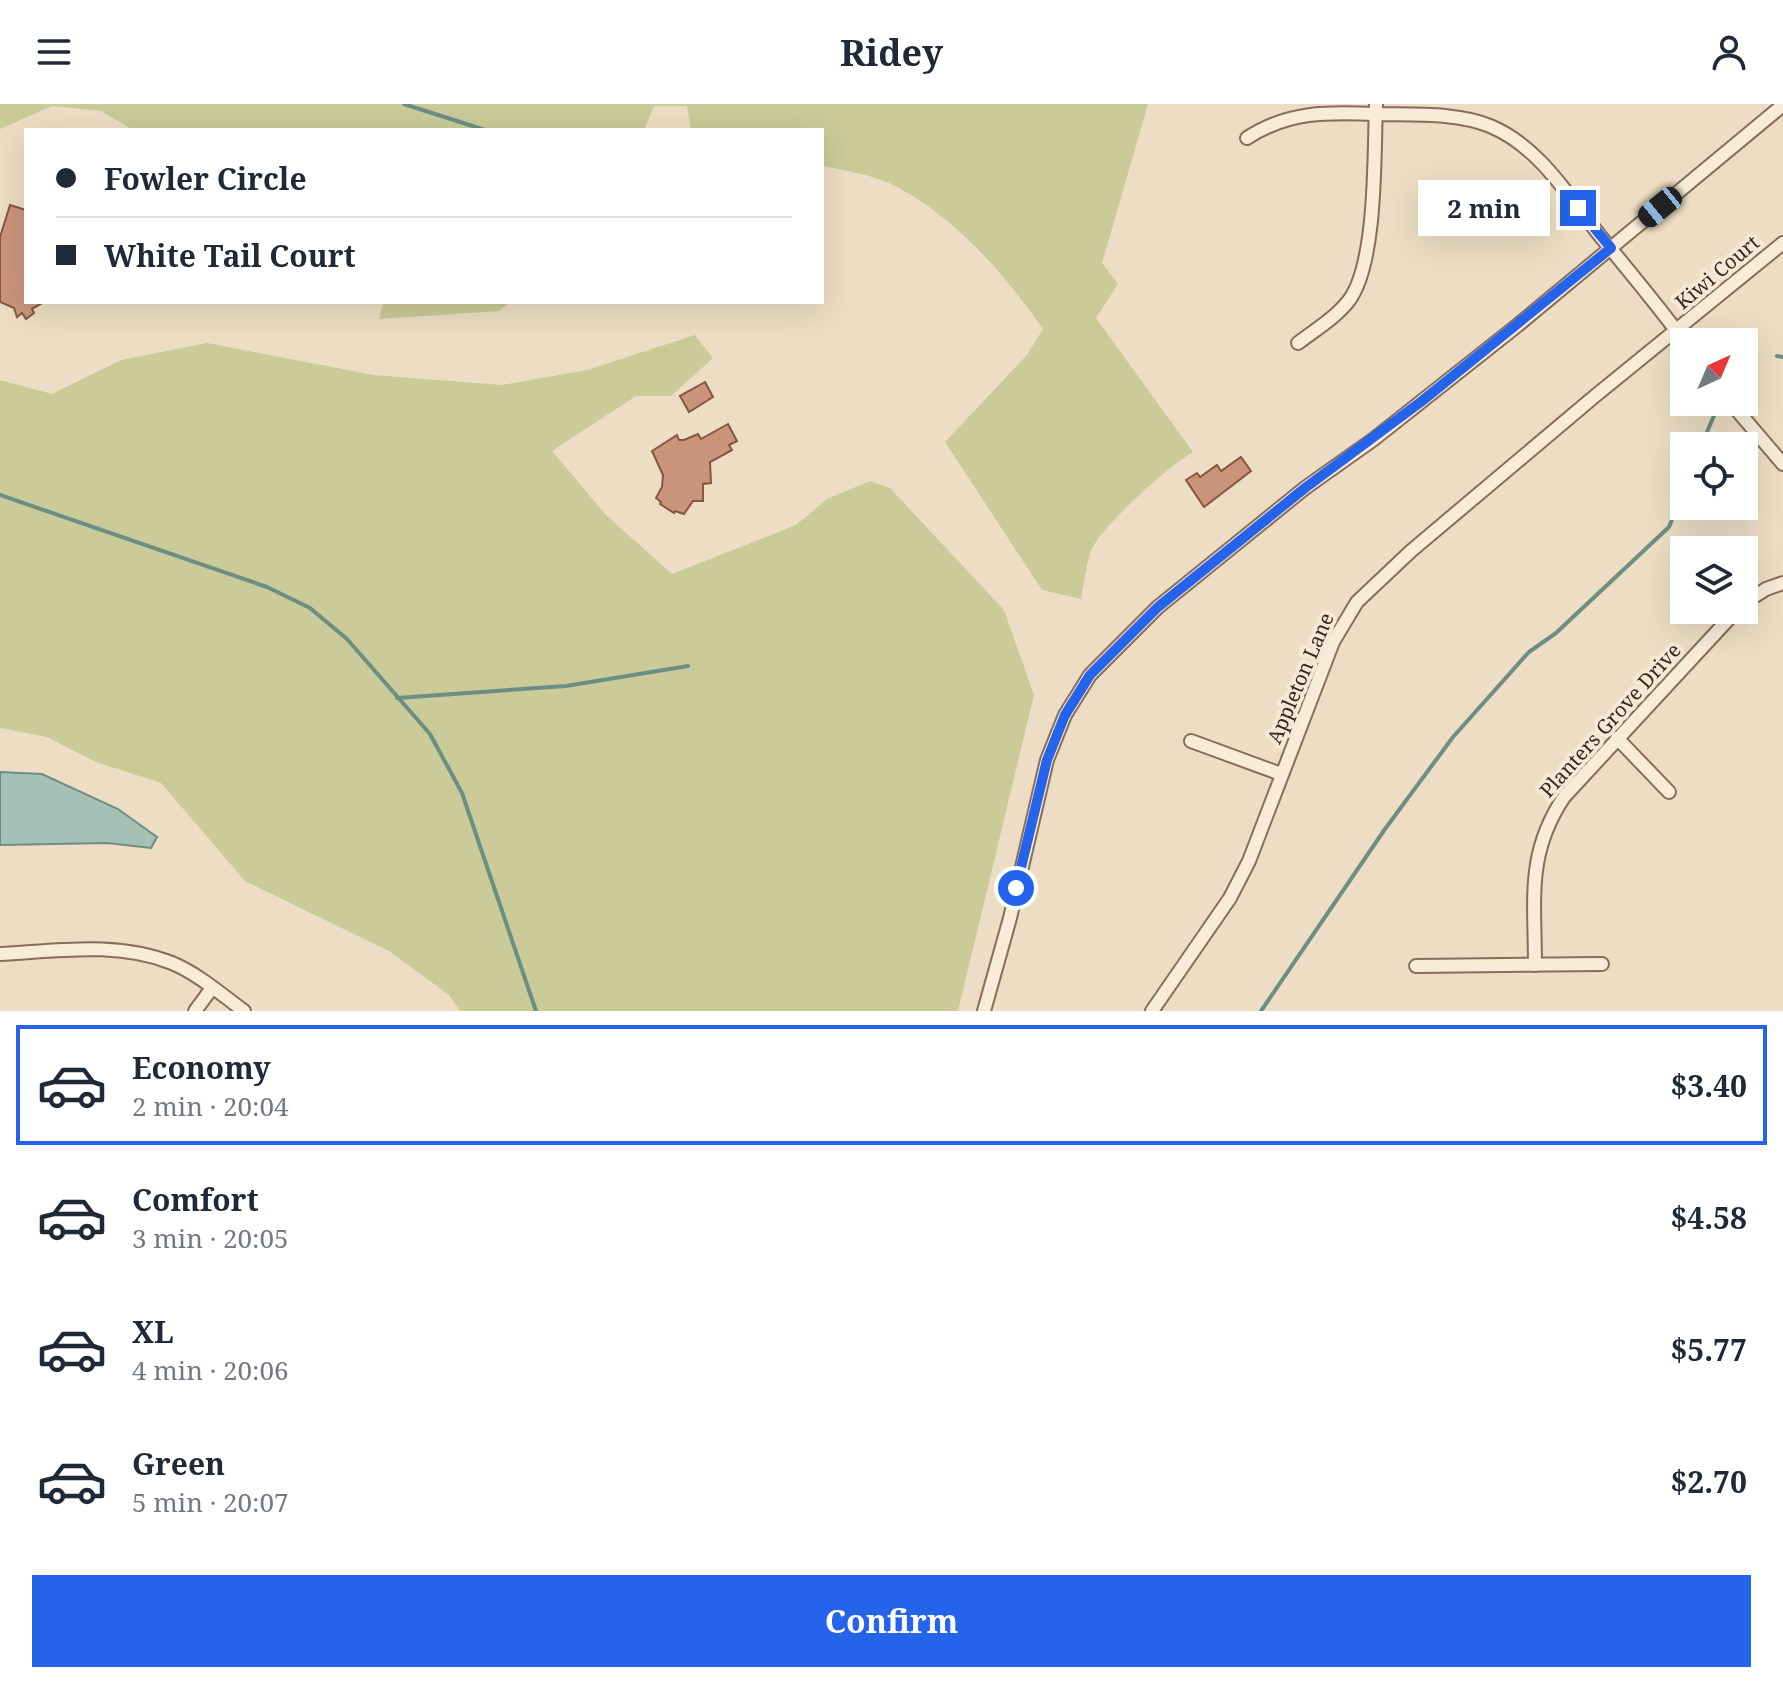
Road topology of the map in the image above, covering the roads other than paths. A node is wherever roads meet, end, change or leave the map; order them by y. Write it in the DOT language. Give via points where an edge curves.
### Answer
graph roads {
  1 [pos="1783,105"];
  2 [pos="1376,109"];
  3 [pos="1247,138"];
  4 [pos="1783,243"];
  5 [pos="1611,248"];
  6 [pos="1674,328"];
  7 [pos="1691,328"];
  8 [pos="1298,343"];
  9 [pos="1670,345"];
  10 [pos="1742,416"];
  11 [pos="1783,464"];
  12 [pos="1783,583"];
  13 [pos="1758,594"];
  14 [pos="1724,624"];
  15 [pos="1617,738"];
  16 [pos="1191,741"];
  17 [pos="1281,774"];
  18 [pos="1669,792"];
  19 [pos="0,954"];
  20 [pos="1602,964"];
  21 [pos="1535,965"];
  22 [pos="1416,966"];
  23 [pos="212,988"];
  24 [pos="195,1011"];
  25 [pos="244,1011"];
  26 [pos="984,1011"];
  27 [pos="1152,1011"];
  1 -- 5 [label="street"];
  2 -- 3 [label="street" via="1295,115"];
  2 -- 5 [label="street" via="1463,119 1510,135 1547,169"];
  2 -- 8 [label="street" via="1362,276 1349,300"];
  4 -- 7 [label="street, Kiwi Court"];
  5 -- 6 [label="street"];
  5 -- 26 [label="street" via="1169,598 1090,675 1065,715 1047,760"];
  9 -- 17 [label="street, Appleton Lane" via="1595,396 1357,602 1333,642"];
  10 -- 11 [label="street"];
  12 -- 13 [label="street"];
  14 -- 15 [label="street, Planters Grove Drive"];
  15 -- 18 [label="street"];
  15 -- 21 [label="street, Planters Grove Drive" via="1564,797 1539,845 1534,869"];
  16 -- 17 [label="street"];
  17 -- 27 [label="street, Appleton Lane" via="1230,898"];
  19 -- 23 [label="street" via="122,950 172,963"];
  20 -- 21 [label="street"];
  21 -- 22 [label="street"];
  23 -- 24 [label="street"];
  23 -- 25 [label="street"];
}
